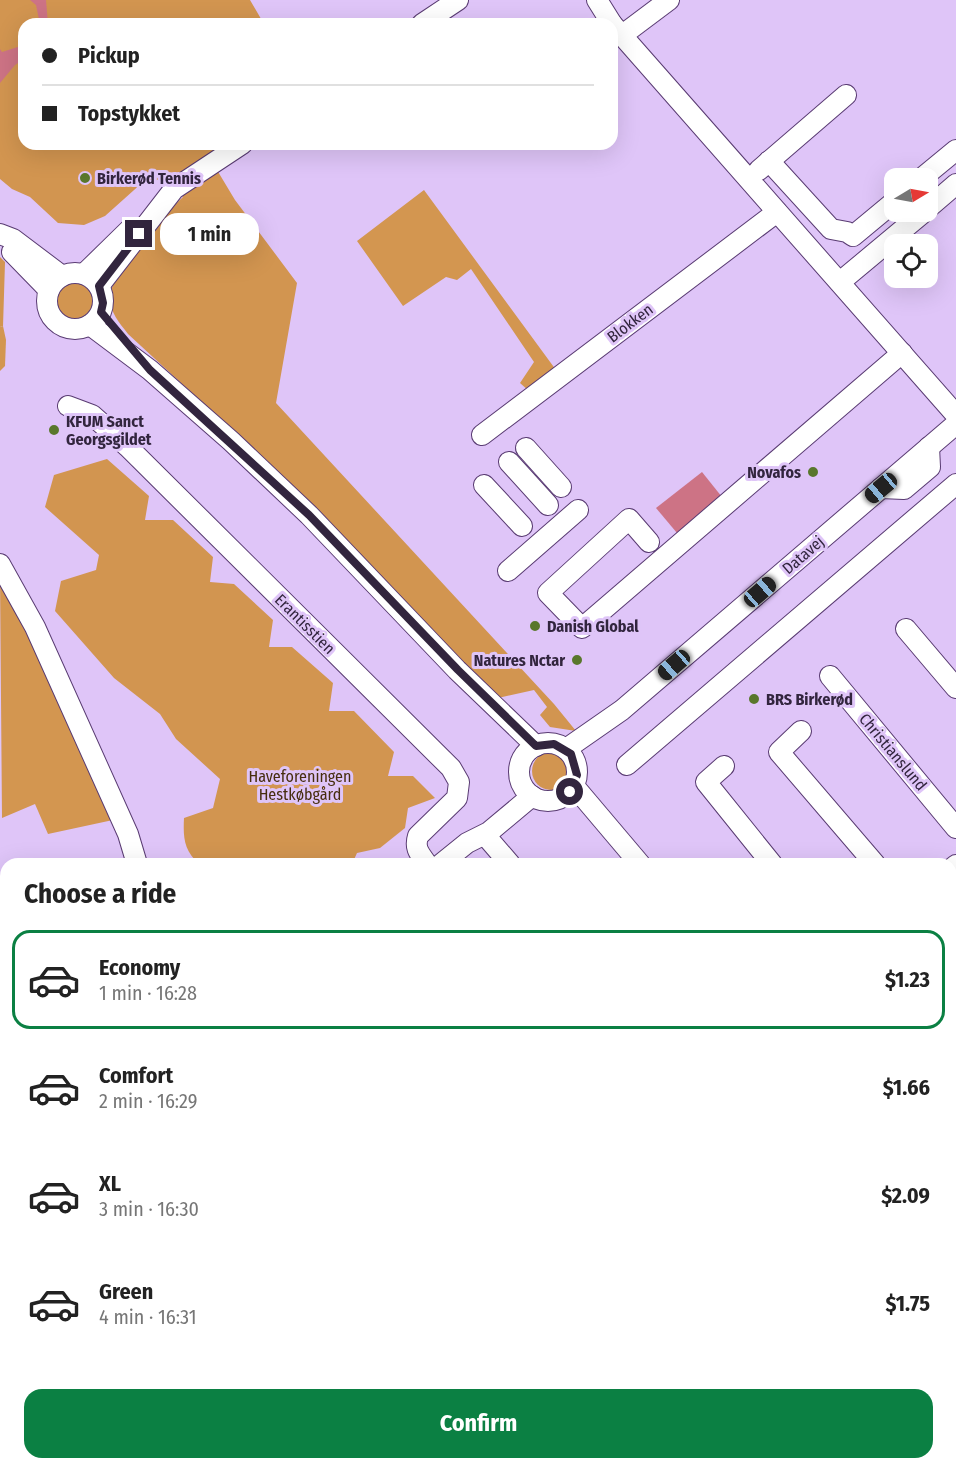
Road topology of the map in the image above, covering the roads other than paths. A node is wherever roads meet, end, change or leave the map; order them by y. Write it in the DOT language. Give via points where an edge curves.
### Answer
graph roads {
  1 [pos="458,0"];
  2 [pos="597,0"];
  3 [pos="669,0"];
  4 [pos="431,18"];
  5 [pos="609,18"];
  6 [pos="618,26"];
  7 [pos="618,31"];
  8 [pos="846,95"];
  9 [pos="233,150"];
  10 [pos="956,150"];
  11 [pos="769,161"];
  12 [pos="934,168"];
  13 [pos="748,179"];
  14 [pos="956,184"];
  15 [pos="938,199"];
  16 [pos="884,210"];
  17 [pos="777,212"];
  18 [pos="911,222"];
  19 [pos="859,231"];
  20 [pos="0,235"];
  21 [pos="878,250"];
  22 [pos="91,280"];
  23 [pos="840,282"];
  24 [pos="56,283"];
  25 [pos="95,318"];
  26 [pos="902,354"];
  27 [pos="68,406"];
  28 [pos="956,415"];
  29 [pos="956,424"];
  30 [pos="482,435"];
  31 [pos="526,448"];
  32 [pos="509,462"];
  33 [pos="956,484"];
  34 [pos="484,485"];
  35 [pos="561,488"];
  36 [pos="549,505"];
  37 [pos="578,510"];
  38 [pos="522,526"];
  39 [pos="649,542"];
  40 [pos="0,564"];
  41 [pos="508,571"];
  42 [pos="906,628"];
  43 [pos="830,676"];
  44 [pos="956,688"];
  45 [pos="622,710"];
  46 [pos="801,731"];
  47 [pos="566,749"];
  48 [pos="530,751"];
  49 [pos="627,765"];
  50 [pos="723,766"];
  51 [pos="571,783"];
  52 [pos="528,792"];
  53 [pos="956,828"];
  54 [pos="484,835"];
  55 [pos="467,843"];
  56 [pos="135,858"];
  57 [pos="423,858"];
  58 [pos="448,858"];
  59 [pos="505,858"];
  60 [pos="634,858"];
  61 [pos="767,858"];
  62 [pos="870,858"];
  1 -- 4 [label="street"];
  2 -- 5 [label="street"];
  3 -- 6 [label="street"];
  7 -- 13 [label="street"];
  8 -- 11 [label="street"];
  9 -- 22 [label="street" via="147,212"];
  10 -- 12 [label="street"];
  11 -- 13 [label="street"];
  11 -- 19 [label="street" via="831,230 853,236"];
  13 -- 17 [label="street"];
  14 -- 15 [label="street"];
  16 -- 19 [label="street"];
  17 -- 23 [label="street"];
  17 -- 30 [label="street, Blokken"];
  18 -- 21 [label="street"];
  19 -- 21 [label="street"];
  20 -- 24 [label="street" via="13,240"];
  21 -- 23 [label="street"];
  22 -- 24 [label="street" via="73,273"];
  22 -- 25 [label="street" via="103,303"];
  23 -- 26 [label="street"];
  24 -- 25 [label="street" via="48,310 61,326 80,329"];
  25 -- 48 [label="street" via="309,515"];
  26 -- 28 [label="street"];
  26 -- 39 [label="street" via="582,628 548,593 629,519"];
  27 -- 57 [label="street, Erantisstien" via="92,415 128,447 452,768 459,782 457,798 418,836 417,850"];
  29 -- 45 [label="street, Datavej"];
  31 -- 35 [label="street"];
  32 -- 36 [label="street"];
  33 -- 49 [label="street"];
  34 -- 38 [label="street"];
  37 -- 41 [label="street"];
  40 -- 56 [label="street" via="45,649"];
  42 -- 44 [label="street"];
  43 -- 53 [label="street, Christianslund"];
  45 -- 47 [label="street, Datavej"];
  45 -- 51 [label="street, Datavej"];
  46 -- 62 [label="street" via="779,752"];
  47 -- 48 [label="street" via="554,744"];
  47 -- 51 [label="street"];
  48 -- 52 [label="street" via="519,772"];
  50 -- 61 [label="street" via="706,782"];
  51 -- 52 [label="street" via="549,801"];
  51 -- 60 [label="street"];
  52 -- 54 [label="street"];
  52 -- 55 [label="street" via="475,828"];
  54 -- 55 [label="street"];
  54 -- 59 [label="street"];
  55 -- 58 [label="street"];
}
